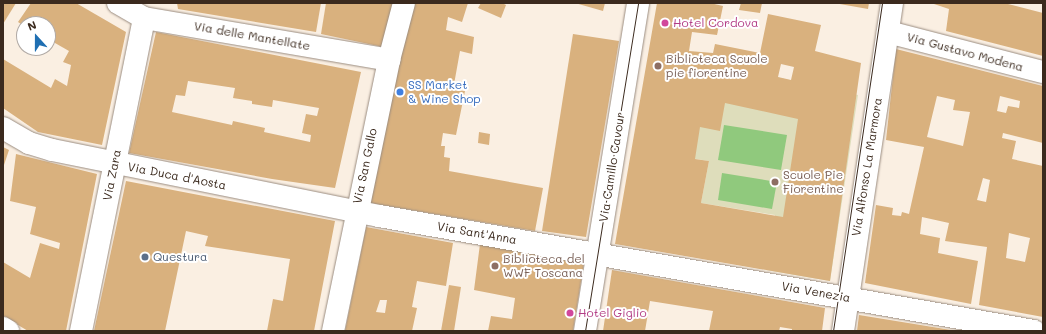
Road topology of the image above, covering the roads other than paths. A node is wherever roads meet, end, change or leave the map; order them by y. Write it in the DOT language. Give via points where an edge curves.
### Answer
graph roads {
  1 [pos="118,3"];
  2 [pos="404,3"];
  3 [pos="638,3"];
  4 [pos="892,3"];
  5 [pos="144,18"];
  6 [pos="888,32"];
  7 [pos="389,60"];
  8 [pos="1043,72"];
  9 [pos="3,128"];
  10 [pos="114,163"];
  11 [pos="356,211"];
  12 [pos="598,254"];
  13 [pos="848,298"];
  14 [pos="3,328"];
  15 [pos="8,331"];
  16 [pos="81,331"];
  17 [pos="332,331"];
  18 [pos="585,331"];
  19 [pos="843,331"];
  20 [pos="1034,331"];
  1 -- 5 [label="street, Via delle Mantellate"];
  2 -- 7 [label="street, Via San Gallo"];
  3 -- 12 [label="street, Via Camillo Cavour"];
  4 -- 6 [label="street, Via Alfonso La Marmora"];
  5 -- 7 [label="street, Via delle Mantellate"];
  5 -- 10 [label="street, Via Zara"];
  6 -- 8 [label="street, Via Gustavo Modena"];
  6 -- 13 [label="street, Via Alfonso La Marmora"];
  7 -- 11 [label="street, Via San Gallo"];
  9 -- 10 [label="street, Via Duca d'Aosta" via="37,146"];
  10 -- 11 [label="street, Via Duca d'Aosta"];
  10 -- 16 [label="street, Via Zara"];
  11 -- 12 [label="street, Via Sant'Anna"];
  11 -- 17 [label="street, Via San Gallo"];
  12 -- 13 [label="street, Via Venezia"];
  12 -- 18 [label="street, Via Camillo Cavour"];
  13 -- 19 [label="street, Via Alfonso La Marmora"];
  13 -- 20 [label="street, Via Venezia"];
  14 -- 15 [label="street"];
}
